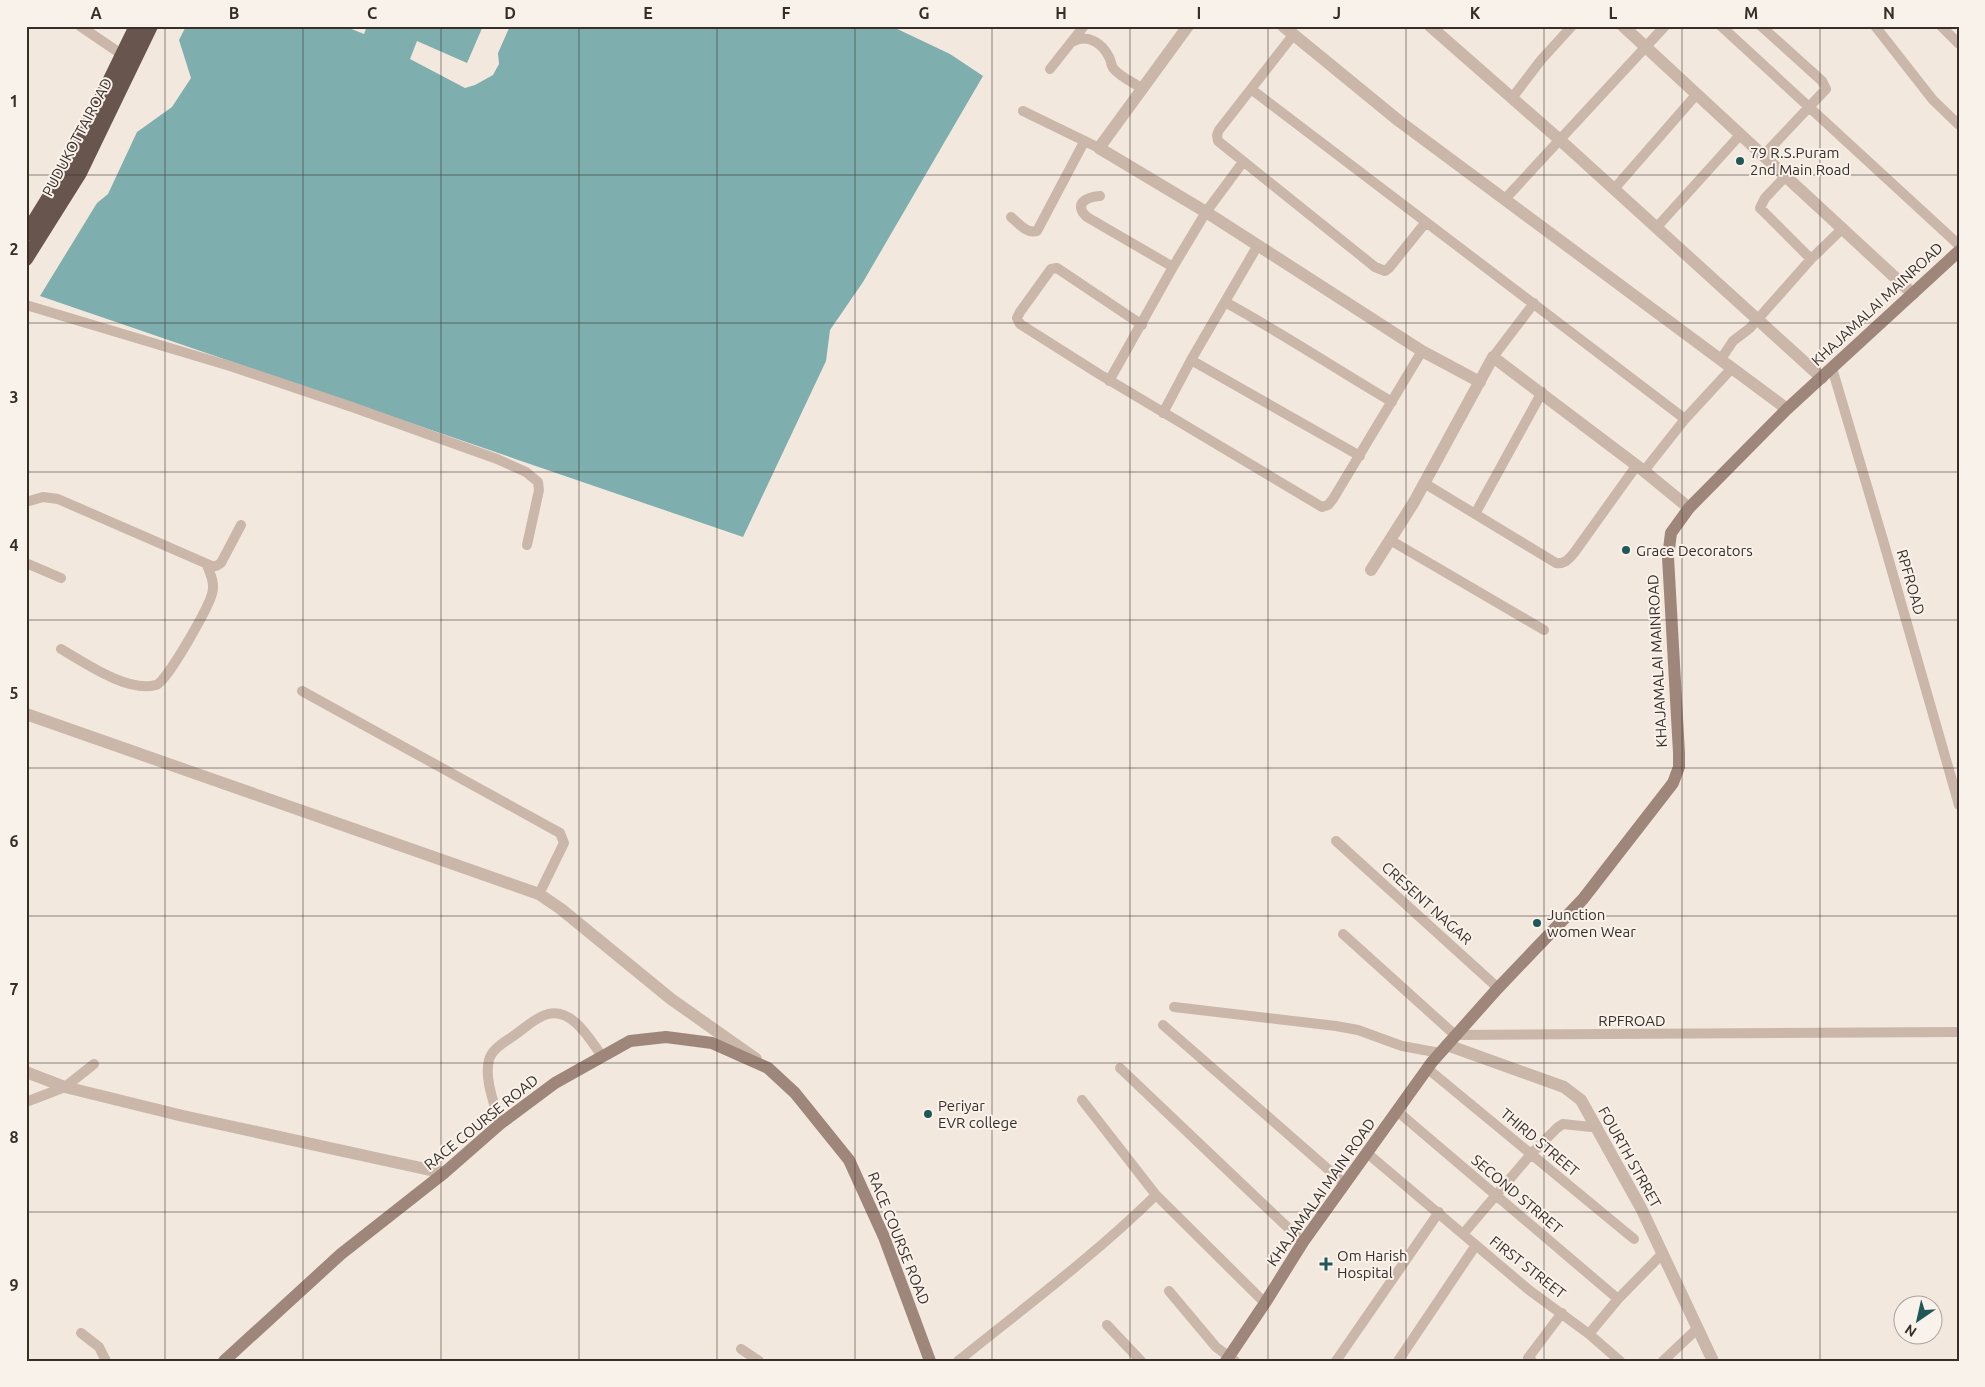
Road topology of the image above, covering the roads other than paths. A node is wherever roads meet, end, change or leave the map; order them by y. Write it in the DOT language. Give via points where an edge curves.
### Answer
graph roads {
  1 [pos="80,26"];
  2 [pos="136,26"];
  3 [pos="151,26"];
  4 [pos="1084,26"];
  5 [pos="1188,26"];
  6 [pos="1283,26"];
  7 [pos="1430,26"];
  8 [pos="1572,26"];
  9 [pos="1623,26"];
  10 [pos="1665,26"];
  11 [pos="1721,26"];
  12 [pos="1761,26"];
  13 [pos="1875,26"];
  14 [pos="1941,26"];
  15 [pos="1294,34"];
  16 [pos="1074,41"];
  17 [pos="1959,44"];
  18 [pos="1645,47"];
  19 [pos="128,58"];
  20 [pos="1050,69"];
  21 [pos="1143,89"];
  22 [pos="1251,89"];
  23 [pos="1696,95"];
  24 [pos="1512,98"];
  25 [pos="1808,108"];
  26 [pos="1023,110"];
  27 [pos="1959,125"];
  28 [pos="1740,135"];
  29 [pos="1560,140"];
  30 [pos="1084,142"];
  31 [pos="1100,148"];
  32 [pos="1763,156"];
  33 [pos="1243,162"];
  34 [pos="1785,176"];
  35 [pos="1614,189"];
  36 [pos="1100,196"];
  37 [pos="1506,199"];
  38 [pos="1206,212"];
  39 [pos="1011,217"];
  40 [pos="1426,222"];
  41 [pos="28,227"];
  42 [pos="1656,228"];
  43 [pos="1842,229"];
  44 [pos="1959,244"];
  45 [pos="1258,245"];
  46 [pos="1959,250"];
  47 [pos="26,259"];
  48 [pos="1811,259"];
  49 [pos="1173,267"];
  50 [pos="1913,294"];
  51 [pos="1225,302"];
  52 [pos="1534,303"];
  53 [pos="26,304"];
  54 [pos="1757,320"];
  55 [pos="1142,325"];
  56 [pos="1422,351"];
  57 [pos="1493,356"];
  58 [pos="1720,359"];
  59 [pos="1191,360"];
  60 [pos="1732,368"];
  61 [pos="1832,368"];
  62 [pos="1822,378"];
  63 [pos="1109,380"];
  64 [pos="1480,382"];
  65 [pos="1542,392"];
  66 [pos="1392,402"];
  67 [pos="1787,409"];
  68 [pos="1164,412"];
  69 [pos="1685,419"];
  70 [pos="1360,456"];
  71 [pos="1640,468"];
  72 [pos="1424,483"];
  73 [pos="26,502"];
  74 [pos="1689,508"];
  75 [pos="1475,514"];
  76 [pos="240,525"];
  77 [pos="1390,540"];
  78 [pos="527,545"];
  79 [pos="26,563"];
  80 [pos="207,565"];
  81 [pos="1371,570"];
  82 [pos="61,578"];
  83 [pos="1544,630"];
  84 [pos="61,649"];
  85 [pos="302,691"];
  86 [pos="26,714"];
  87 [pos="1959,805"];
  88 [pos="1336,841"];
  89 [pos="539,894"];
  90 [pos="1343,934"];
  91 [pos="1498,988"];
  92 [pos="1174,1007"];
  93 [pos="1164,1025"];
  94 [pos="1959,1032"];
  95 [pos="1447,1044"];
  96 [pos="602,1056"];
  97 [pos="94,1064"];
  98 [pos="768,1068"];
  99 [pos="1120,1068"];
  100 [pos="1428,1069"];
  101 [pos="26,1072"];
  102 [pos="65,1087"];
  103 [pos="1082,1100"];
  104 [pos="26,1102"];
  105 [pos="1397,1111"];
  106 [pos="500,1124"];
  107 [pos="1595,1124"];
  108 [pos="1367,1153"];
  109 [pos="1531,1154"];
  110 [pos="444,1173"];
  111 [pos="1345,1184"];
  112 [pos="1156,1195"];
  113 [pos="1496,1195"];
  114 [pos="1439,1212"];
  115 [pos="1463,1234"];
  116 [pos="1634,1239"];
  117 [pos="1302,1242"];
  118 [pos="1476,1245"];
  119 [pos="1662,1254"];
  120 [pos="1169,1291"];
  121 [pos="1618,1299"];
  122 [pos="1265,1303"];
  123 [pos="1562,1313"];
  124 [pos="1107,1325"];
  125 [pos="1698,1328"];
  126 [pos="81,1333"];
  127 [pos="1589,1334"];
  128 [pos="740,1349"];
  129 [pos="1230,1360"];
  130 [pos="1529,1360"];
  131 [pos="106,1361"];
  132 [pos="224,1361"];
  133 [pos="759,1361"];
  134 [pos="930,1361"];
  135 [pos="958,1361"];
  136 [pos="1141,1361"];
  137 [pos="1336,1361"];
  138 [pos="1398,1361"];
  139 [pos="1620,1361"];
  140 [pos="1663,1361"];
  141 [pos="1713,1361"];
  1 -- 19 [label="street"];
  2 -- 19 [label="highway"];
  3 -- 19 [label="highway, PUDUKOTTAIROAD"];
  4 -- 16 [label="street"];
  5 -- 21 [label="street"];
  6 -- 15 [label="street"];
  7 -- 24 [label="street"];
  8 -- 24 [label="street"];
  9 -- 18 [label="street"];
  10 -- 18 [label="street"];
  11 -- 25 [label="street"];
  12 -- 25 [label="street" via="1825,84 1826,89"];
  13 -- 27 [label="street" via="1933,100"];
  14 -- 17 [label="street"];
  15 -- 22 [label="street"];
  15 -- 37 [label="street" via="1399,121"];
  16 -- 20 [label="street"];
  16 -- 21 [label="street" via="1081,37 1099,44 1109,56 1112,68"];
  18 -- 23 [label="street"];
  18 -- 29 [label="street"];
  19 -- 41 [label="highway" via="68,166"];
  19 -- 47 [label="highway, PUDUKOTTAIROAD" via="80,173"];
  21 -- 31 [label="street"];
  22 -- 33 [label="street" via="1217,135 1218,141"];
  22 -- 40 [label="street"];
  23 -- 28 [label="street"];
  23 -- 35 [label="street"];
  24 -- 29 [label="street"];
  25 -- 32 [label="street"];
  25 -- 44 [label="street"];
  26 -- 30 [label="street"];
  28 -- 32 [label="street"];
  28 -- 42 [label="street"];
  29 -- 35 [label="street"];
  29 -- 37 [label="street"];
  30 -- 31 [label="street"];
  30 -- 39 [label="street" via="1037,231 1027,230"];
  31 -- 38 [label="street"];
  32 -- 34 [label="street"];
  33 -- 38 [label="street"];
  33 -- 40 [label="street" via="1384,271"];
  34 -- 43 [label="street"];
  34 -- 48 [label="street" via="1760,208"];
  35 -- 42 [label="street"];
  36 -- 49 [label="street" via="1084,201 1082,212 1087,217"];
  37 -- 58 [label="street"];
  38 -- 45 [label="street"];
  38 -- 49 [label="street"];
  40 -- 52 [label="street"];
  42 -- 54 [label="street"];
  43 -- 48 [label="street"];
  43 -- 50 [label="street"];
  45 -- 51 [label="street"];
  45 -- 56 [label="street"];
  46 -- 50 [label="main road, KHAJAMALAI MAINROAD"];
  48 -- 54 [label="street"];
  49 -- 55 [label="street"];
  50 -- 61 [label="main road, KHAJAMALAI MAINROAD"];
  51 -- 59 [label="street"];
  51 -- 66 [label="street"];
  52 -- 57 [label="street"];
  52 -- 69 [label="street"];
  53 -- 78 [label="street" via="230,366 498,459 526,472 538,482 539,490"];
  54 -- 58 [label="street"];
  54 -- 62 [label="street"];
  55 -- 63 [label="street"];
  55 -- 63 [label="street" via="1057,268 1050,269 1020,312 1017,318 1020,324"];
  56 -- 64 [label="street"];
  56 -- 66 [label="street"];
  57 -- 64 [label="street"];
  57 -- 65 [label="street"];
  58 -- 60 [label="street"];
  59 -- 68 [label="street"];
  59 -- 70 [label="street"];
  60 -- 67 [label="street"];
  60 -- 69 [label="street"];
  61 -- 62 [label="main road, KHAJAMALAI MAINROAD"];
  61 -- 87 [label="street, RPFROAD"];
  62 -- 67 [label="main road, KHAJAMALAI MAINROAD"];
  63 -- 68 [label="street"];
  64 -- 72 [label="street"];
  65 -- 71 [label="street"];
  65 -- 75 [label="street"];
  66 -- 70 [label="street"];
  67 -- 74 [label="main road, KHAJAMALAI MAINROAD"];
  68 -- 70 [label="street" via="1322,507 1333,499"];
  69 -- 71 [label="street"];
  71 -- 74 [label="street"];
  71 -- 75 [label="street" via="1574,553 1562,563"];
  72 -- 75 [label="street"];
  72 -- 77 [label="street"];
  73 -- 80 [label="street" via="43,497 58,499"];
  74 -- 91 [label="main road, KHAJAMALAI MAINROAD" via="1671,533 1668,557 1678,712 1679,767 1676,776 1583,899"];
  76 -- 80 [label="street" via="221,563"];
  77 -- 81 [label="street"];
  77 -- 83 [label="street"];
  79 -- 82 [label="street"];
  80 -- 84 [label="street" via="214,584 208,604 177,660 160,683 134,684 111,677"];
  85 -- 89 [label="street" via="560,833 564,843"];
  86 -- 89 [label="street"];
  88 -- 91 [label="street, CRESENT NAGAR"];
  89 -- 98 [label="street" via="671,999"];
  90 -- 95 [label="street"];
  91 -- 95 [label="main road, KHAJAMALAI MAINROAD"];
  92 -- 95 [label="street, RPFROAD" via="1358,1030 1402,1046"];
  93 -- 111 [label="street"];
  94 -- 95 [label="street, RPFROAD"];
  95 -- 100 [label="main road, KHAJAMALAI MAIN ROAD"];
  95 -- 107 [label="street, FOURTH STRRET" via="1564,1087 1581,1100"];
  96 -- 98 [label="main road, RACE COURSE ROAD" via="630,1041 666,1037 712,1043"];
  96 -- 106 [label="main road, RACE COURSE ROAD" via="555,1083"];
  96 -- 106 [label="street" via="578,1023 561,1014 549,1013 540,1017 497,1048 490,1058 491,1090"];
  97 -- 102 [label="street"];
  98 -- 134 [label="main road, RACE COURSE ROAD" via="795,1093 849,1160 884,1236"];
  99 -- 117 [label="street"];
  100 -- 105 [label="main road, KHAJAMALAI MAIN ROAD"];
  100 -- 109 [label="street, THIRD STREET"];
  101 -- 102 [label="street"];
  102 -- 104 [label="street"];
  102 -- 110 [label="street"];
  103 -- 112 [label="street"];
  105 -- 108 [label="main road, KHAJAMALAI MAIN ROAD"];
  105 -- 113 [label="street, SECOND STRRET"];
  106 -- 110 [label="main road, RACE COURSE ROAD"];
  107 -- 109 [label="street" via="1591,1127 1563,1124"];
  107 -- 119 [label="street, FOURTH STRRET"];
  108 -- 111 [label="main road, KHAJAMALAI MAIN ROAD"];
  108 -- 114 [label="street, FIRST STREET"];
  109 -- 113 [label="street"];
  109 -- 116 [label="street, THIRD STREET"];
  110 -- 132 [label="main road, RACE COURSE ROAD" via="341,1254"];
  111 -- 117 [label="main road, KHAJAMALAI MAIN ROAD"];
  112 -- 122 [label="street"];
  112 -- 135 [label="street"];
  113 -- 115 [label="street"];
  113 -- 121 [label="street, SECOND STRRET"];
  114 -- 115 [label="street, FIRST STREET"];
  114 -- 137 [label="street"];
  115 -- 118 [label="street, FIRST STREET"];
  117 -- 122 [label="main road, KHAJAMALAI MAIN ROAD"];
  118 -- 123 [label="street, FIRST STREET"];
  118 -- 138 [label="street"];
  119 -- 121 [label="street"];
  119 -- 125 [label="street, FOURTH STRRET"];
  120 -- 129 [label="street"];
  121 -- 127 [label="street"];
  122 -- 129 [label="main road, KHAJAMALAI MAIN ROAD"];
  123 -- 127 [label="street, FIRST STREET"];
  123 -- 130 [label="street"];
  124 -- 136 [label="street"];
  125 -- 140 [label="street"];
  125 -- 141 [label="street, FOURTH STRRET"];
  126 -- 131 [label="street" via="99,1347"];
  127 -- 139 [label="street, FIRST STREET"];
  128 -- 133 [label="street"];
}
